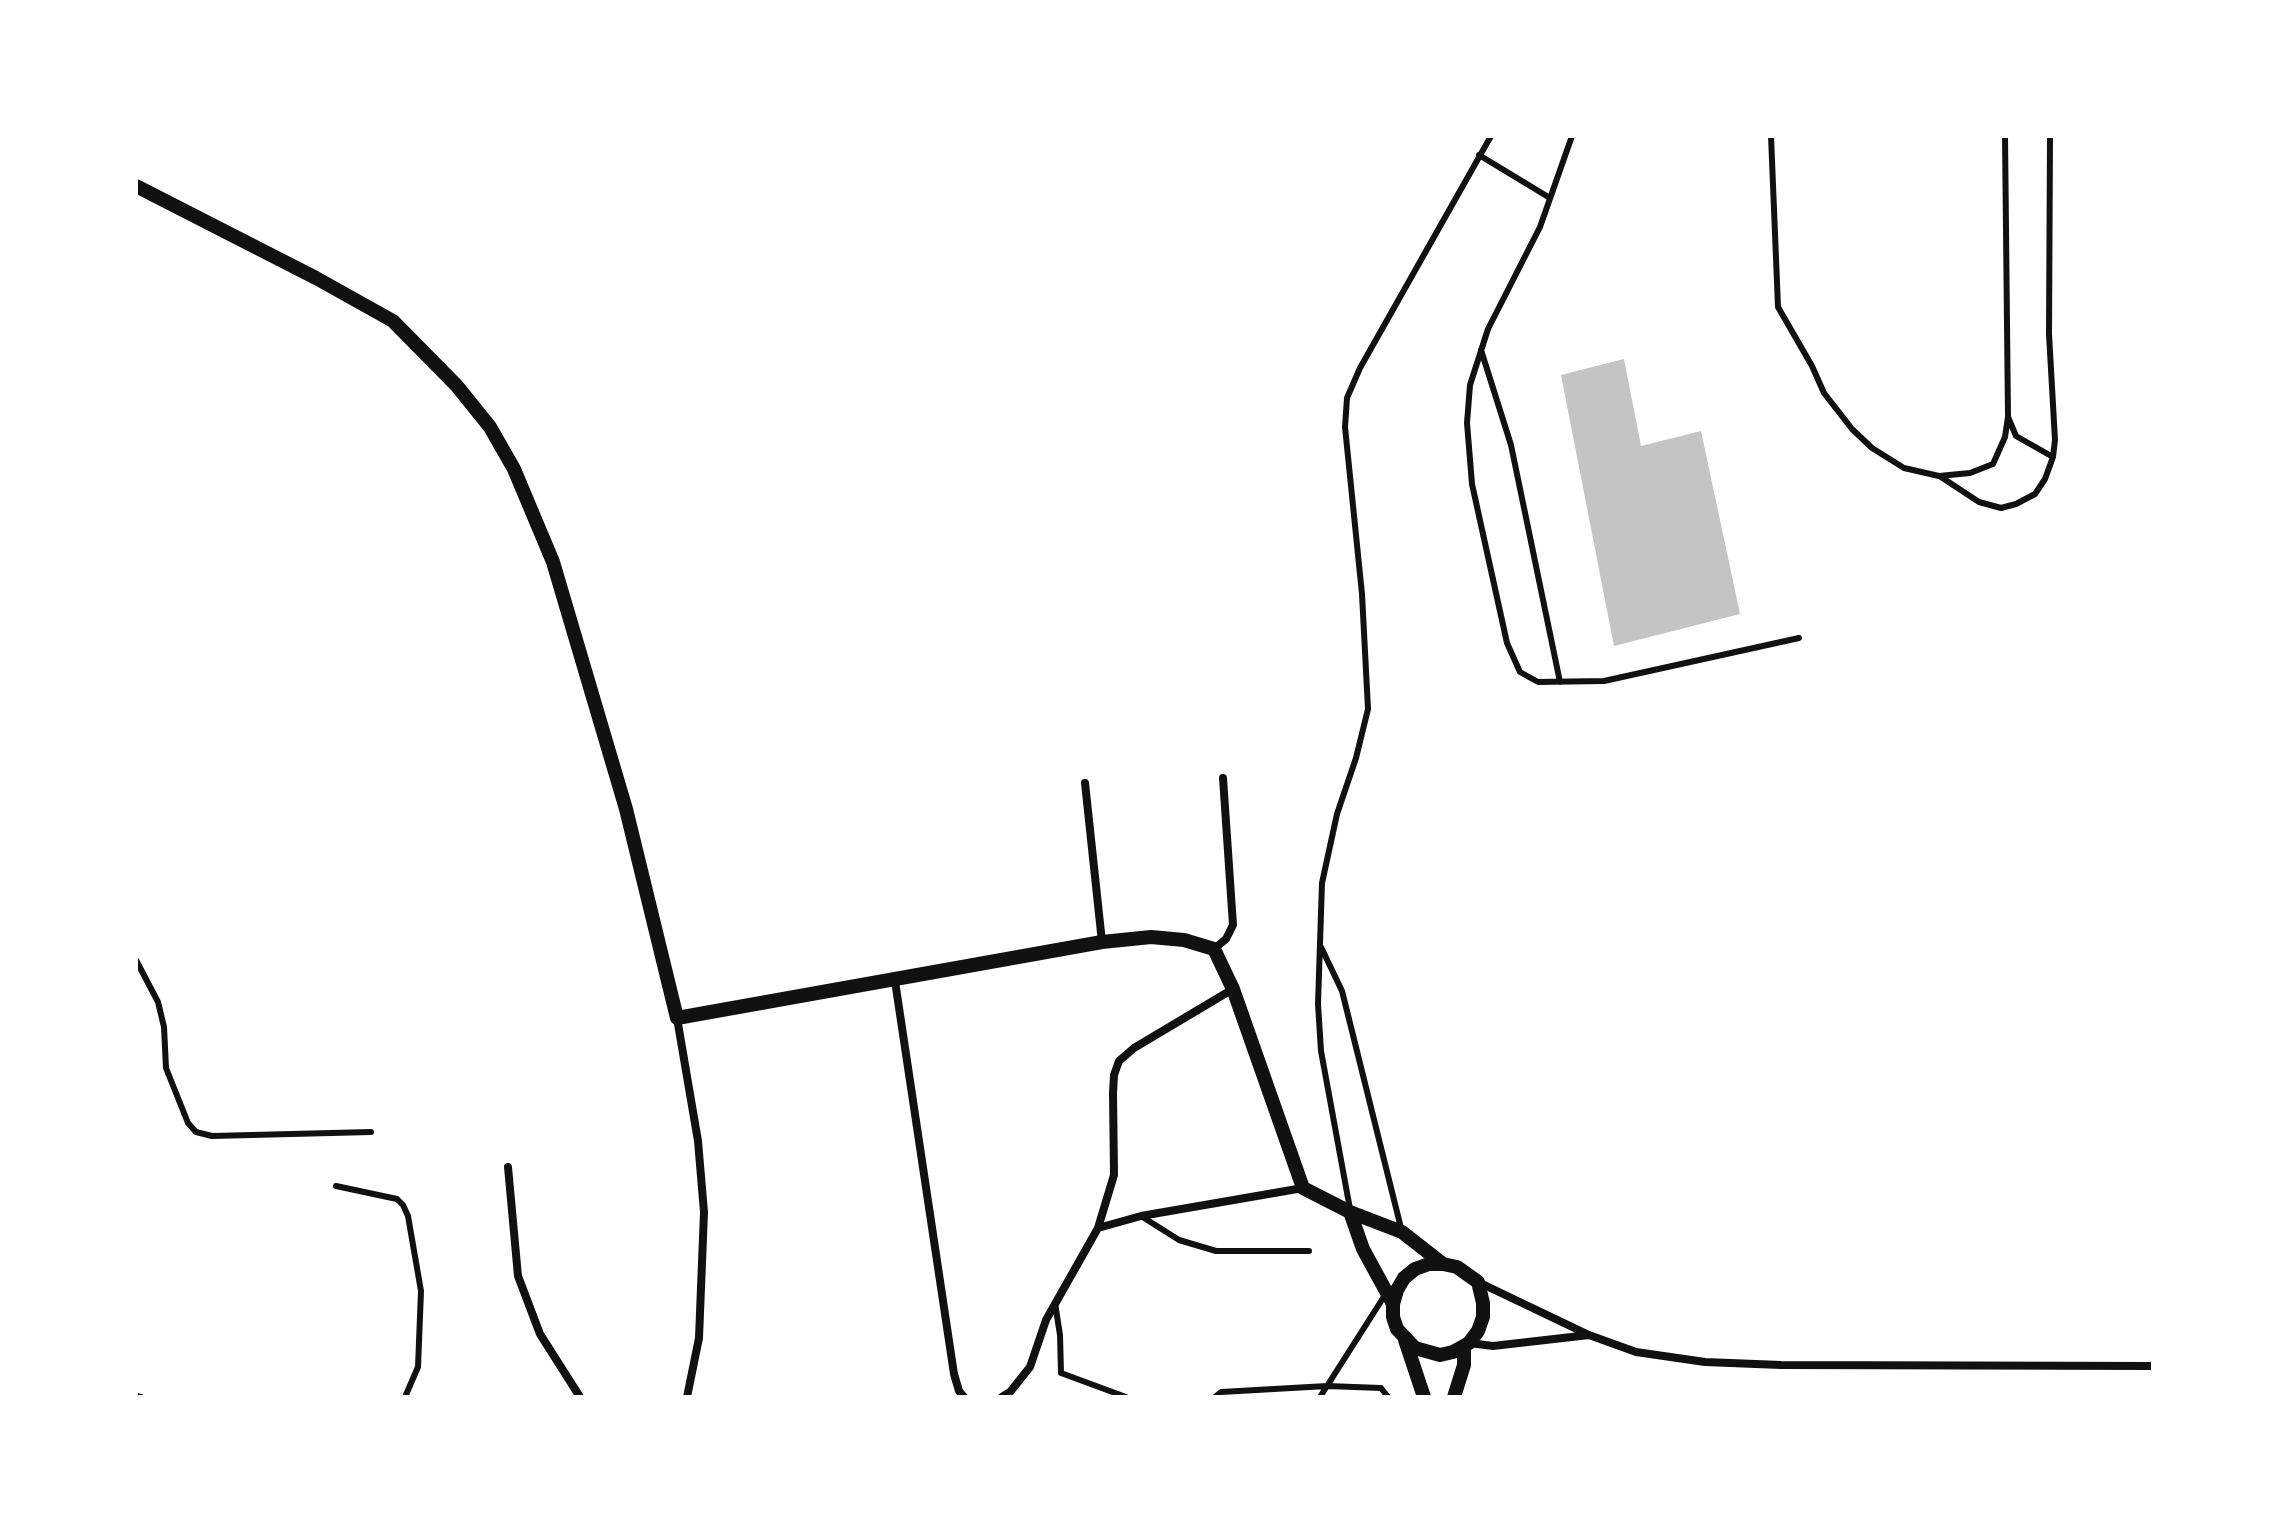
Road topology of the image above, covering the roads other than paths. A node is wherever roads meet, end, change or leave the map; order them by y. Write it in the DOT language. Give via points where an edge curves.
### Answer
graph roads {
  1 [pos="1491,136"];
  2 [pos="1572,136"];
  3 [pos="1771,136"];
  4 [pos="2005,136"];
  5 [pos="2050,136"];
  6 [pos="1479,155"];
  7 [pos="136,186"];
  8 [pos="1550,198"];
  9 [pos="1481,350"];
  10 [pos="2008,417"];
  11 [pos="2053,457"];
  12 [pos="1939,476"];
  13 [pos="1799,638"];
  14 [pos="1560,682"];
  15 [pos="1223,778"];
  16 [pos="1085,783"];
  17 [pos="1102,942"];
  18 [pos="1320,944"];
  19 [pos="1214,949"];
  20 [pos="136,960"];
  21 [pos="895,981"];
  22 [pos="1233,989"];
  23 [pos="677,1018"];
  24 [pos="371,1132"];
  25 [pos="508,1167"];
  26 [pos="336,1186"];
  27 [pos="1303,1188"];
  28 [pos="1350,1212"];
  29 [pos="1141,1216"];
  30 [pos="1098,1228"];
  31 [pos="1402,1232"];
  32 [pos="1309,1251"];
  33 [pos="1443,1264"];
  34 [pos="1478,1282"];
  35 [pos="1390,1298"];
  36 [pos="1055,1303"];
  37 [pos="1589,1335"];
  38 [pos="1405,1340"];
  39 [pos="1467,1345"];
  40 [pos="2153,1366"];
  41 [pos="1327,1386"];
  42 [pos="962,1394"];
  43 [pos="405,1397"];
  44 [pos="580,1397"];
  45 [pos="687,1397"];
  46 [pos="1002,1397"];
  47 [pos="1126,1397"];
  48 [pos="1215,1397"];
  49 [pos="1320,1397"];
  50 [pos="1388,1397"];
  51 [pos="1424,1397"];
  52 [pos="1454,1397"];
  1 -- 6 [label="lane"];
  2 -- 8 [label="lane"];
  3 -- 12 [label="lane" via="1778,307 1824,393 1852,429 1904,468"];
  4 -- 10 [label="lane"];
  5 -- 11 [label="lane"];
  6 -- 8 [label="lane"];
  6 -- 18 [label="lane" via="1347,398 1368,709 1322,883"];
  7 -- 23 [label="street" via="393,321 490,427 553,562 626,809"];
  8 -- 9 [label="lane"];
  9 -- 14 [label="lane" via="1511,445"];
  9 -- 14 [label="lane" via="1470,385 1467,423 1472,484 1507,643 1520,672 1538,682"];
  10 -- 11 [label="lane" via="2016,436"];
  10 -- 12 [label="lane" via="1993,464"];
  11 -- 12 [label="lane" via="2035,494 2001,508 1979,502"];
  13 -- 14 [label="lane" via="1604,681"];
  15 -- 19 [label="street" via="1233,925"];
  16 -- 17 [label="street"];
  17 -- 19 [label="street" via="1151,937"];
  17 -- 21 [label="street"];
  18 -- 28 [label="lane" via="1321,1051"];
  18 -- 31 [label="lane" via="1342,991"];
  19 -- 22 [label="street"];
  20 -- 24 [label="lane" via="158,1002 166,1068 196,1132"];
  21 -- 23 [label="street"];
  21 -- 42 [label="street" via="954,1374"];
  22 -- 27 [label="street"];
  22 -- 30 [label="street" via="1119,1061 1113,1093 1114,1175"];
  23 -- 45 [label="street" via="704,1212 699,1338"];
  25 -- 44 [label="street" via="518,1276 540,1334"];
  26 -- 43 [label="lane" via="397,1199 408,1216 421,1291 418,1367"];
  27 -- 28 [label="street"];
  27 -- 29 [label="street"];
  28 -- 31 [label="street"];
  28 -- 35 [label="street"];
  29 -- 30 [label="street"];
  29 -- 32 [label="lane" via="1179,1240 1216,1251"];
  30 -- 36 [label="street"];
  31 -- 33 [label="street"];
  33 -- 34 [label="street"];
  33 -- 35 [label="street" via="1415,1269"];
  34 -- 37 [label="street"];
  34 -- 39 [label="street" via="1483,1317"];
  35 -- 38 [label="street"];
  35 -- 41 [label="lane"];
  36 -- 46 [label="street" via="1030,1367"];
  36 -- 47 [label="lane" via="1061,1373"];
  37 -- 39 [label="street"];
  37 -- 40 [label="street" via="1636,1352 1705,1362"];
  38 -- 39 [label="street" via="1440,1355"];
  38 -- 51 [label="street"];
  39 -- 52 [label="street"];
  41 -- 48 [label="lane" via="1221,1392"];
  41 -- 49 [label="lane"];
  41 -- 50 [label="lane" via="1381,1388"];
}
